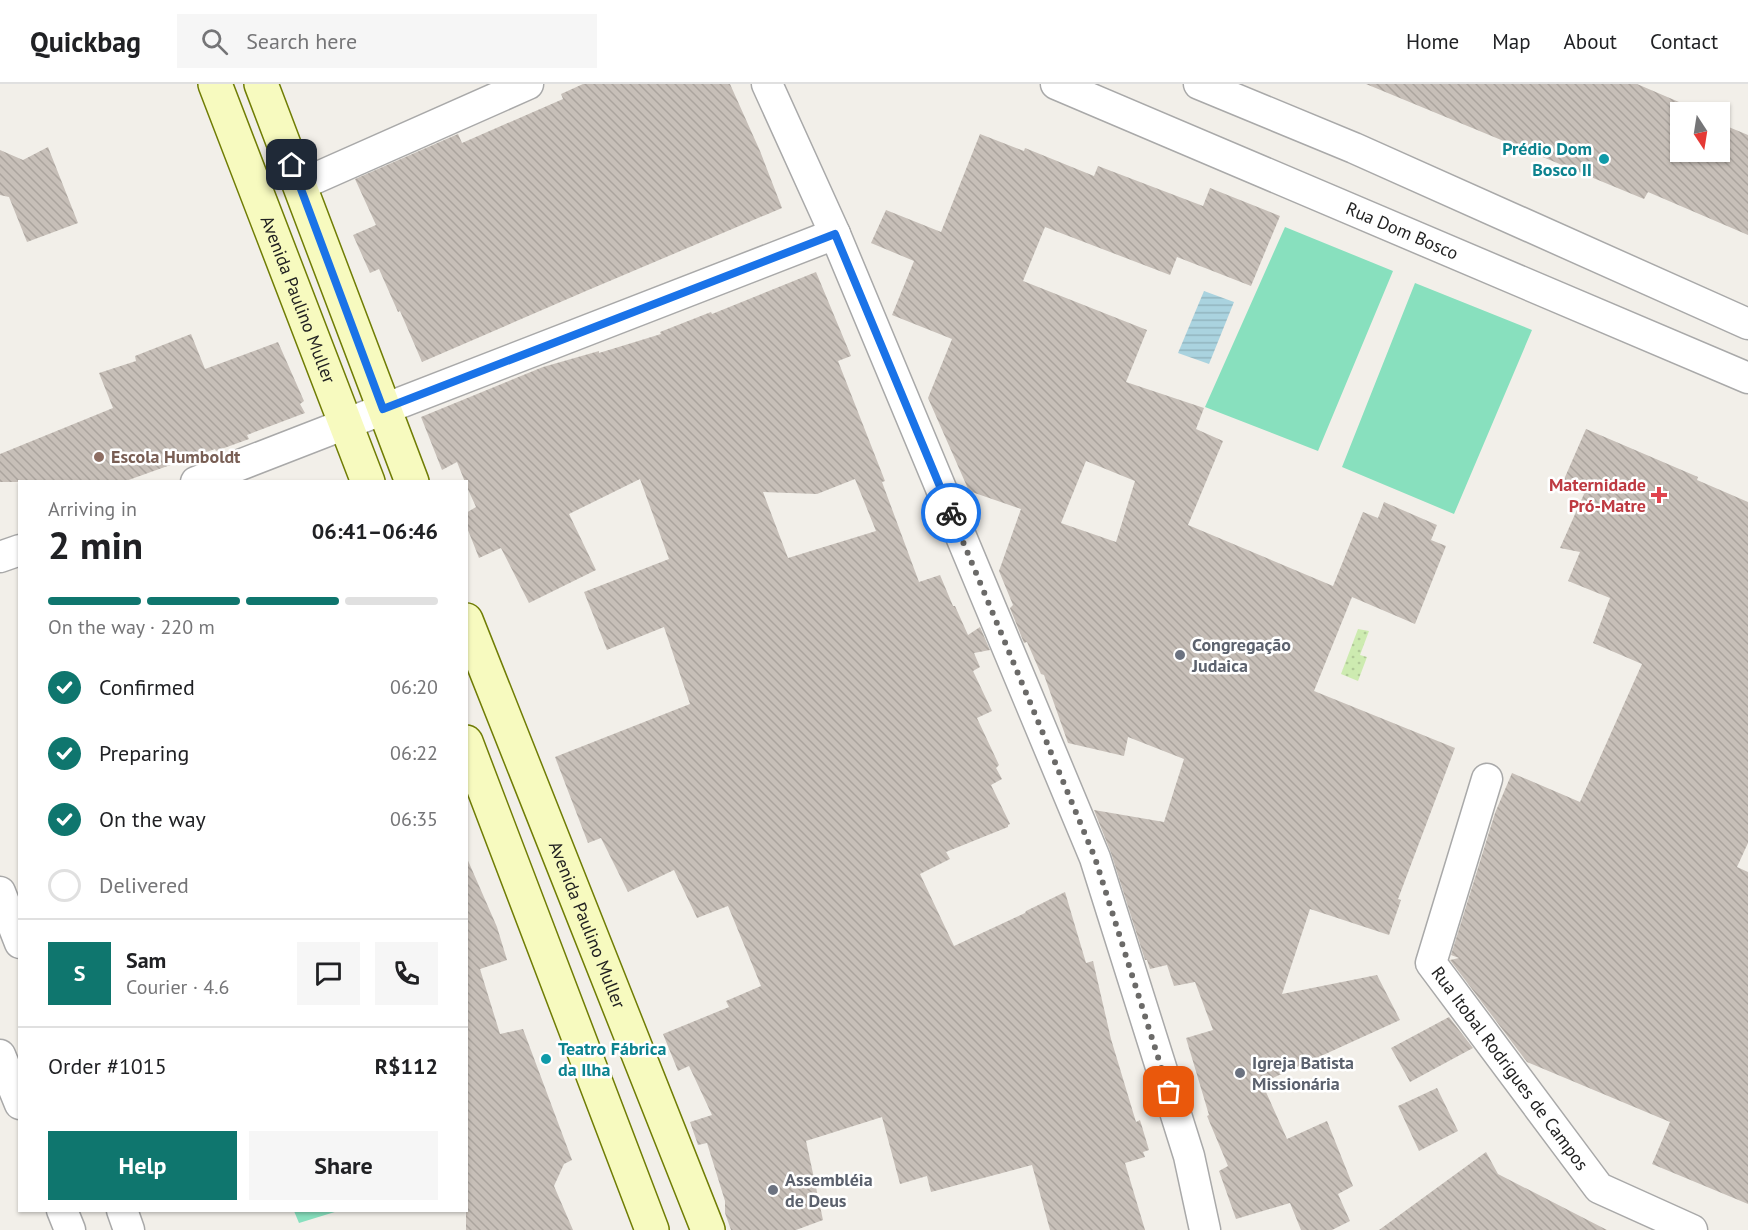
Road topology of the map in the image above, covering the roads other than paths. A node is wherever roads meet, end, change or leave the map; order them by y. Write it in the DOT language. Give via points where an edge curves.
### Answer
graph roads {
  1 [pos="215,84"];
  2 [pos="261,84"];
  3 [pos="528,84"];
  4 [pos="767,84"];
  5 [pos="1056,84"];
  6 [pos="1199,84"];
  7 [pos="300,185"];
  8 [pos="835,234"];
  9 [pos="1748,324"];
  10 [pos="1748,378"];
  11 [pos="383,409"];
  12 [pos="346,424"];
  13 [pos="201,480"];
  14 [pos="367,480"];
  15 [pos="411,480"];
  16 [pos="18,551"];
  17 [pos="0,557"];
  18 [pos="468,625"];
  19 [pos="468,747"];
  20 [pos="1487,778"];
  21 [pos="0,892"];
  22 [pos="18,938"];
  23 [pos="0,1055"];
  24 [pos="18,1099"];
  25 [pos="63,1212"];
  26 [pos="123,1212"];
  27 [pos="70,1230"];
  28 [pos="129,1230"];
  29 [pos="652,1230"];
  30 [pos="708,1230"];
  31 [pos="1205,1230"];
  32 [pos="1692,1230"];
  1 -- 12 [label="main road, Avenida Paulino Muller"];
  2 -- 7 [label="main road"];
  3 -- 7 [label="street"];
  4 -- 8 [label="street"];
  5 -- 10 [label="street, Rua Dom Bosco"];
  6 -- 9 [label="street" via="1354,148"];
  7 -- 11 [label="main road"];
  8 -- 11 [label="street"];
  8 -- 31 [label="street" via="1095,858 1189,1156"];
  11 -- 12 [label="street"];
  11 -- 15 [label="main road"];
  12 -- 13 [label="street"];
  12 -- 14 [label="main road, Avenida Paulino Muller"];
  16 -- 17 [label="street"];
  18 -- 30 [label="main road, Avenida Paulino Muller"];
  19 -- 29 [label="main road"];
  20 -- 32 [label="street, Rua Itobal Rodrigues de Campos" via="1431,963 1599,1188"];
  21 -- 22 [label="street"];
  23 -- 24 [label="street"];
  25 -- 27 [label="street"];
  26 -- 28 [label="street"];
}
